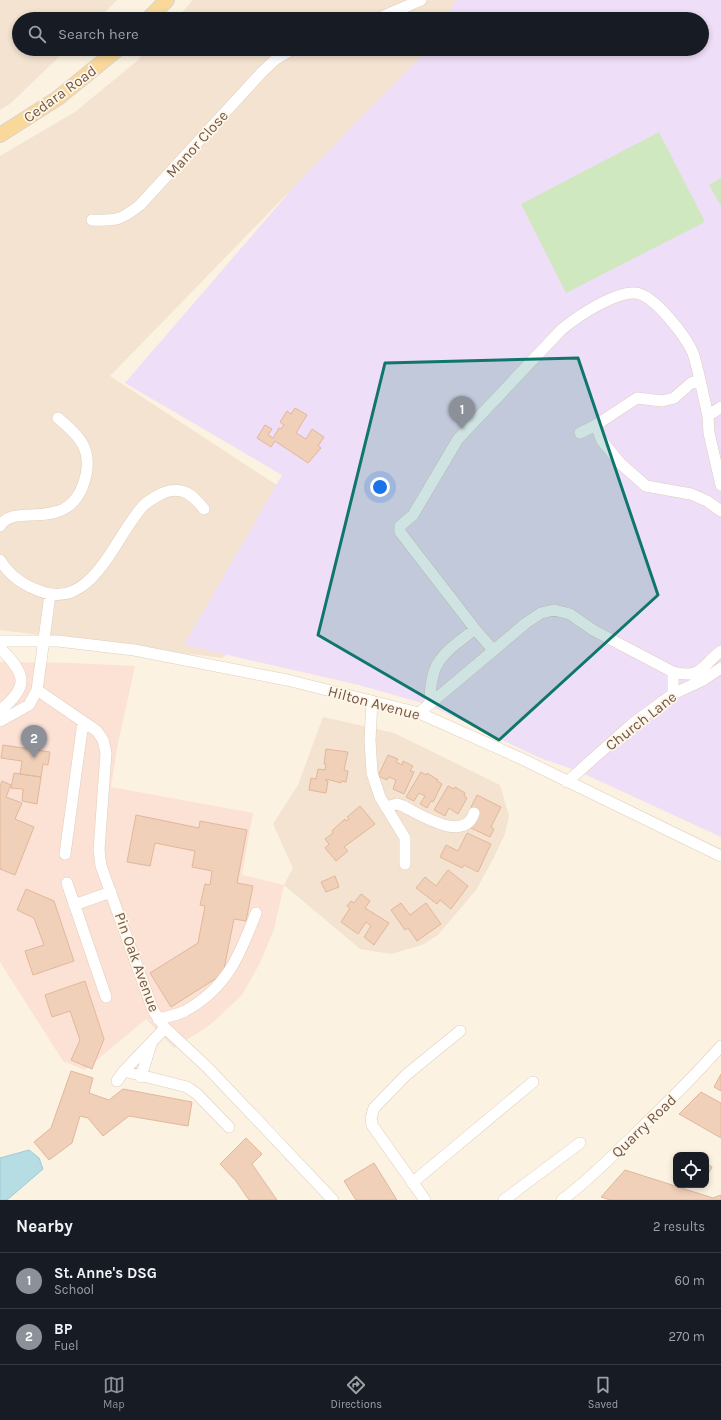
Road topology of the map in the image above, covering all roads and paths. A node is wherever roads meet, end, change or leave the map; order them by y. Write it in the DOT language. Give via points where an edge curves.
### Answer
graph roads {
  1 [pos="167,0"];
  2 [pos="421,0"];
  3 [pos="155,12"];
  4 [pos="393,12"];
  5 [pos="110,56"];
  6 [pos="281,56"];
  7 [pos="0,135"];
  8 [pos="92,220"];
  9 [pos="700,380"];
  10 [pos="721,407"];
  11 [pos="708,416"];
  12 [pos="58,418"];
  13 [pos="596,425"];
  14 [pos="580,433"];
  15 [pos="721,485"];
  16 [pos="204,509"];
  17 [pos="721,511"];
  18 [pos="0,526"];
  19 [pos="0,560"];
  20 [pos="50,595"];
  21 [pos="474,629"];
  22 [pos="0,641"];
  23 [pos="43,641"];
  24 [pos="0,648"];
  25 [pos="493,650"];
  26 [pos="721,651"];
  27 [pos="721,668"];
  28 [pos="673,672"];
  29 [pos="37,690"];
  30 [pos="673,694"];
  31 [pos="372,702"];
  32 [pos="430,704"];
  33 [pos="0,710"];
  34 [pos="419,714"];
  35 [pos="0,721"];
  36 [pos="83,722"];
  37 [pos="567,782"];
  38 [pos="386,806"];
  39 [pos="474,813"];
  40 [pos="65,854"];
  41 [pos="721,856"];
  42 [pos="405,864"];
  43 [pos="66,883"];
  44 [pos="111,892"];
  45 [pos="74,905"];
  46 [pos="256,913"];
  47 [pos="106,997"];
  48 [pos="162,1024"];
  49 [pos="460,1030"];
  50 [pos="152,1041"];
  51 [pos="721,1046"];
  52 [pos="124,1071"];
  53 [pos="141,1077"];
  54 [pos="117,1081"];
  55 [pos="533,1082"];
  56 [pos="229,1127"];
  57 [pos="580,1143"];
  58 [pos="412,1183"];
  59 [pos="333,1200"];
  60 [pos="425,1200"];
  61 [pos="504,1200"];
  62 [pos="562,1200"];
  1 -- 3 [label="main road"];
  2 -- 4 [label="street"];
  5 -- 7 [label="main road, Cedara Road" via="58,98"];
  6 -- 8 [label="street, Manor Close" via="262,72 140,205 124,217 111,221"];
  9 -- 11 [label="street"];
  9 -- 13 [label="street" via="691,382 674,398 662,401 637,398"];
  9 -- 21 [label="street" via="692,352 658,305 636,293 617,297 576,318 562,329 458,439 413,515 400,526 400,532"];
  10 -- 11 [label="street"];
  11 -- 15 [label="street" via="709,433"];
  12 -- 18 [label="street" via="76,433 84,447 88,465 83,486 75,501 66,508 11,518"];
  13 -- 14 [label="street"];
  13 -- 17 [label="street" via="602,441 621,464 646,486 691,494 707,500"];
  16 -- 20 [label="street" via="185,491 168,491 158,496 144,505 125,529 102,568 89,581 64,595"];
  19 -- 20 [label="street" via="16,579"];
  20 -- 23 [label="street"];
  21 -- 25 [label="street"];
  21 -- 32 [label="street" via="442,655 430,685"];
  22 -- 23 [label="street, Hilton Avenue"];
  23 -- 29 [label="street"];
  23 -- 31 [label="street, Hilton Avenue" via="107,646 218,665"];
  24 -- 33 [label="street" via="16,664 21,675 20,686 15,696"];
  25 -- 28 [label="street" via="541,613 554,610 570,614 593,630"];
  25 -- 32 [label="street"];
  26 -- 28 [label="street" via="705,668 697,672"];
  27 -- 30 [label="street, Church Lane"];
  28 -- 30 [label="street"];
  29 -- 35 [label="street" via="29,705"];
  29 -- 36 [label="street, Pin Oak Avenue"];
  30 -- 37 [label="street, Church Lane" via="632,724"];
  31 -- 34 [label="street, Hilton Avenue"];
  31 -- 38 [label="street" via="372,773 377,791"];
  32 -- 34 [label="street"];
  34 -- 37 [label="street, Hilton Avenue" via="520,758"];
  36 -- 40 [label="street"];
  36 -- 44 [label="street, Pin Oak Avenue" via="97,731 104,740 106,753 100,850 101,866"];
  37 -- 41 [label="street, Hilton Avenue"];
  38 -- 39 [label="street" via="403,806 436,823 457,827 467,824"];
  38 -- 42 [label="street" via="405,838"];
  43 -- 45 [label="street"];
  44 -- 45 [label="street"];
  44 -- 48 [label="street, Pin Oak Avenue" via="145,993"];
  45 -- 47 [label="street"];
  46 -- 48 [label="street" via="239,955 222,982 205,997"];
  48 -- 50 [label="street"];
  48 -- 59 [label="street, Pin Oak Avenue" via="207,1067"];
  49 -- 58 [label="street" via="406,1075 374,1108 372,1114 372,1125"];
  50 -- 52 [label="street"];
  50 -- 53 [label="street"];
  51 -- 62 [label="street, Quarry Road" via="697,1074 641,1129 581,1186"];
  52 -- 53 [label="street"];
  52 -- 54 [label="street"];
  53 -- 56 [label="street" via="188,1087"];
  55 -- 58 [label="street"];
  57 -- 61 [label="street"];
  58 -- 60 [label="street"];
}
